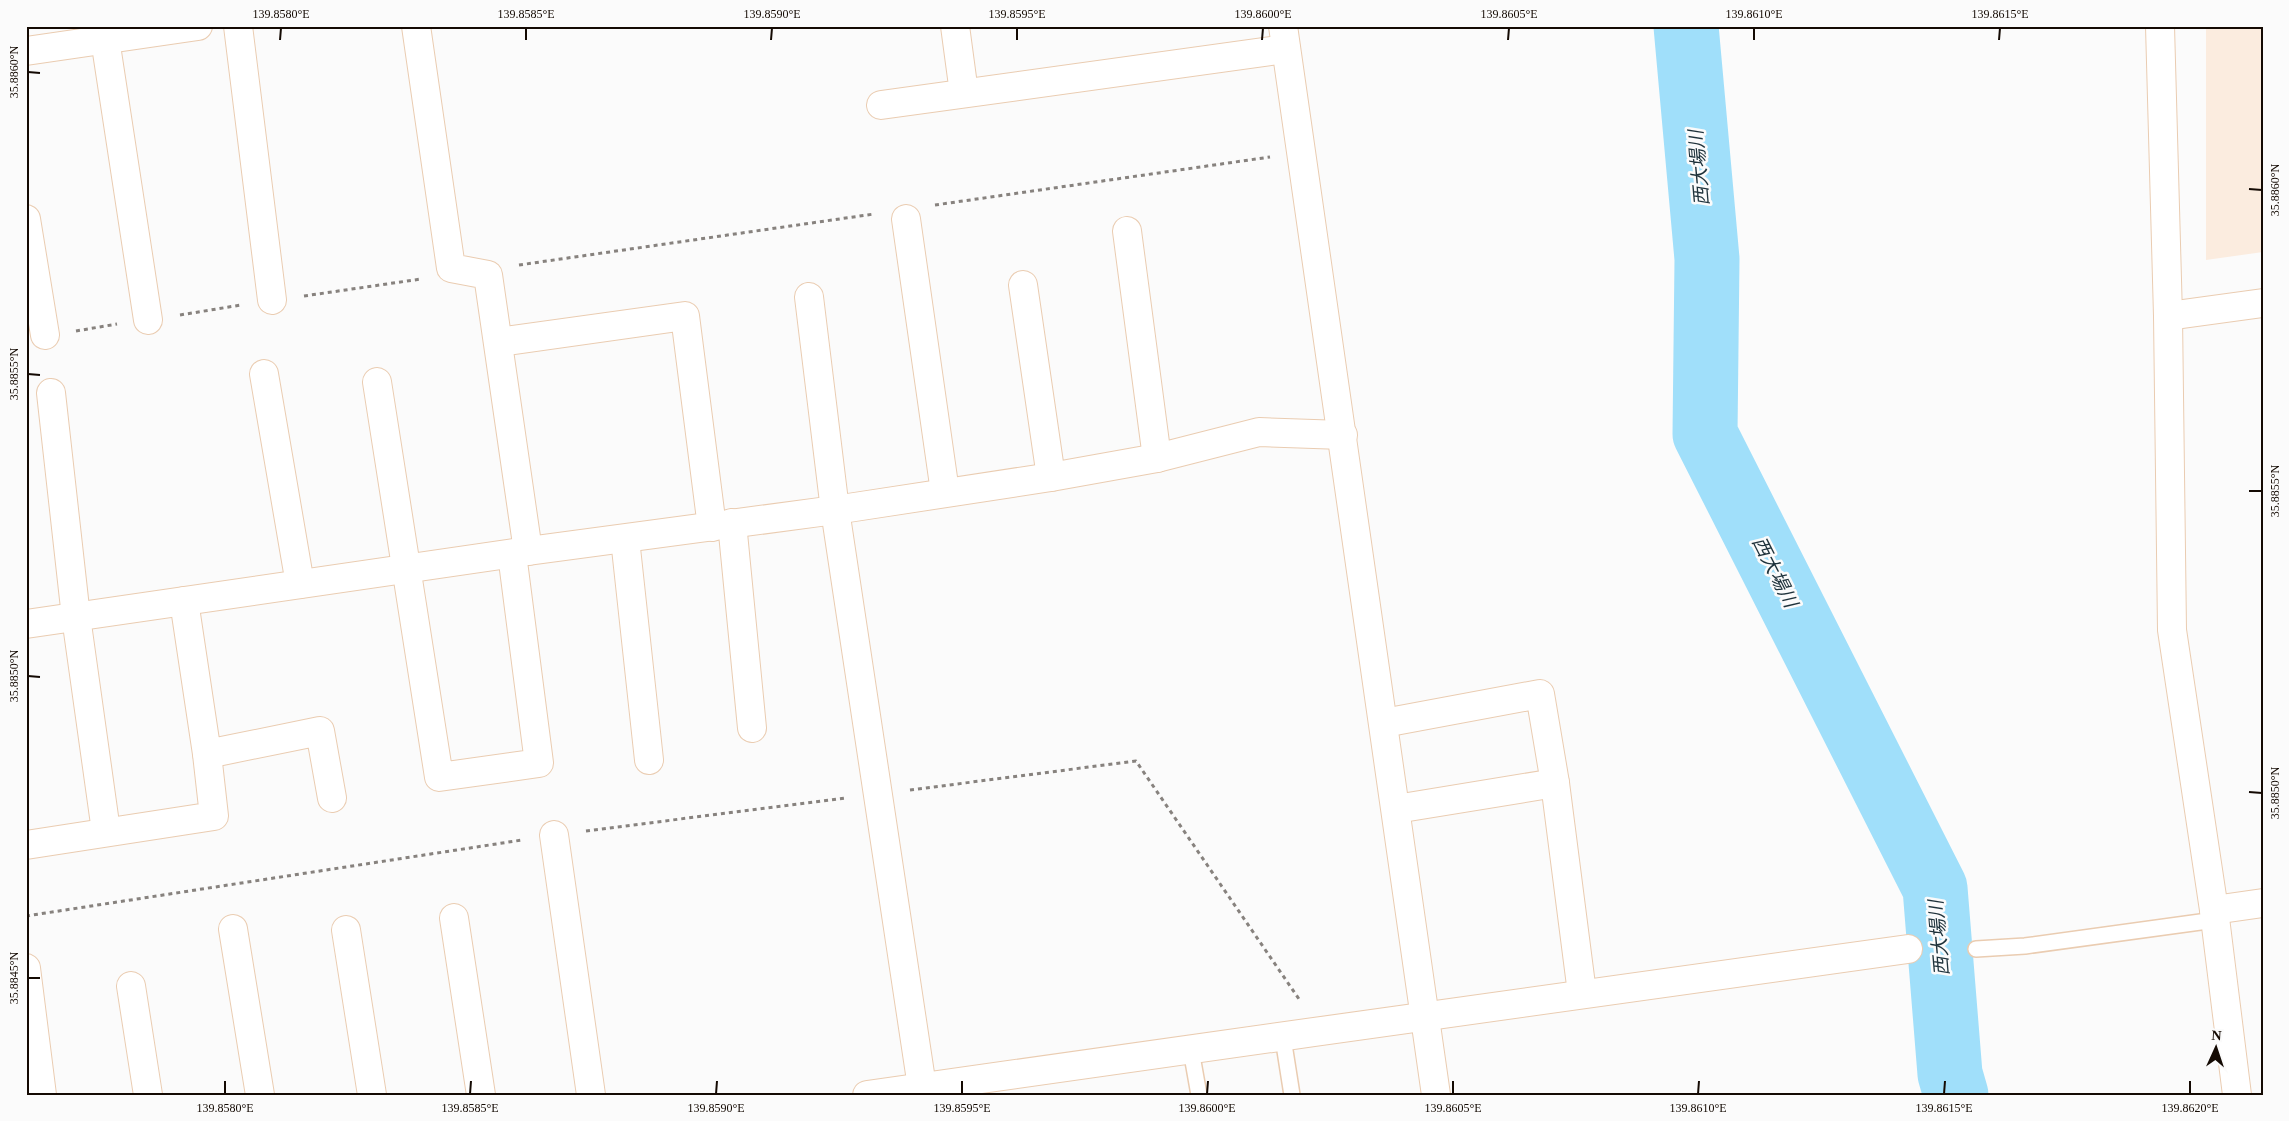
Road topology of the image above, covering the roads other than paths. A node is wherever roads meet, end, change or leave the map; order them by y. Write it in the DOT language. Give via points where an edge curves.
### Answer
graph roads {
  1 [pos="198,26"];
  2 [pos="238,26"];
  3 [pos="416,26"];
  4 [pos="955,26"];
  5 [pos="2160,26"];
  6 [pos="1285,38"];
  7 [pos="105,39"];
  8 [pos="26,51"];
  9 [pos="964,93"];
  10 [pos="881,104"];
  11 [pos="916,213"];
  12 [pos="26,219"];
  13 [pos="1127,232"];
  14 [pos="1023,285"];
  15 [pos="809,297"];
  16 [pos="272,300"];
  17 [pos="2263,303"];
  18 [pos="2168,316"];
  19 [pos="148,320"];
  20 [pos="46,335"];
  21 [pos="499,342"];
  22 [pos="264,374"];
  23 [pos="377,382"];
  24 [pos="51,393"];
  25 [pos="1343,435"];
  26 [pos="1158,458"];
  27 [pos="1051,477"];
  28 [pos="945,492"];
  29 [pos="835,510"];
  30 [pos="722,525"];
  31 [pos="625,539"];
  32 [pos="520,552"];
  33 [pos="405,569"];
  34 [pos="300,584"];
  35 [pos="184,601"];
  36 [pos="76,617"];
  37 [pos="26,624"];
  38 [pos="1384,723"];
  39 [pos="752,728"];
  40 [pos="207,754"];
  41 [pos="649,760"];
  42 [pos="1556,783"];
  43 [pos="332,798"];
  44 [pos="1396,809"];
  45 [pos="106,831"];
  46 [pos="554,835"];
  47 [pos="26,845"];
  48 [pos="2263,903"];
  49 [pos="2215,915"];
  50 [pos="454,918"];
  51 [pos="233,930"];
  52 [pos="346,930"];
  53 [pos="1908,949"];
  54 [pos="1976,949"];
  55 [pos="26,968"];
  56 [pos="131,986"];
  57 [pos="1582,993"];
  58 [pos="1425,1016"];
  59 [pos="1283,1038"];
  60 [pos="1191,1050"];
  61 [pos="922,1087"];
  62 [pos="871,1094"];
  63 [pos="42,1095"];
  64 [pos="148,1095"];
  65 [pos="260,1095"];
  66 [pos="372,1095"];
  67 [pos="481,1095"];
  68 [pos="591,1095"];
  69 [pos="1199,1095"];
  70 [pos="1292,1095"];
  71 [pos="1436,1095"];
  72 [pos="2237,1095"];
  1 -- 7 [label="street"];
  2 -- 16 [label="street"];
  3 -- 21 [label="street" via="451,268 488,275"];
  4 -- 9 [label="street"];
  5 -- 18 [label="street"];
  6 -- 9 [label="street"];
  6 -- 25 [label="street"];
  7 -- 8 [label="street"];
  7 -- 19 [label="street"];
  9 -- 10 [label="street"];
  11 -- 28 [label="street"];
  12 -- 20 [label="street"];
  13 -- 26 [label="street"];
  14 -- 27 [label="street"];
  15 -- 29 [label="street"];
  17 -- 18 [label="street"];
  18 -- 49 [label="street" via="2172,630"];
  21 -- 30 [label="street" via="686,316"];
  21 -- 32 [label="street"];
  22 -- 34 [label="street"];
  23 -- 33 [label="street"];
  24 -- 36 [label="street"];
  25 -- 26 [label="street" via="1258,432"];
  25 -- 38 [label="street"];
  26 -- 27 [label="street"];
  27 -- 28 [label="street"];
  28 -- 29 [label="street"];
  29 -- 30 [label="street"];
  29 -- 61 [label="street"];
  30 -- 31 [label="street"];
  30 -- 39 [label="street"];
  31 -- 32 [label="street"];
  31 -- 41 [label="street"];
  32 -- 33 [label="street"];
  32 -- 33 [label="street" via="539,763 466,774 439,777"];
  33 -- 34 [label="street"];
  34 -- 35 [label="street"];
  35 -- 36 [label="street"];
  35 -- 40 [label="street"];
  36 -- 37 [label="street"];
  36 -- 45 [label="street"];
  38 -- 42 [label="street" via="1540,694"];
  38 -- 44 [label="street"];
  40 -- 43 [label="street" via="320,731"];
  40 -- 45 [label="street" via="214,816"];
  42 -- 44 [label="street"];
  42 -- 57 [label="street"];
  44 -- 58 [label="street"];
  45 -- 47 [label="street"];
  46 -- 68 [label="street"];
  48 -- 49 [label="street"];
  49 -- 54 [label="lane" via="2025,946"];
  49 -- 72 [label="street"];
  50 -- 67 [label="street"];
  51 -- 65 [label="street"];
  52 -- 66 [label="street"];
  53 -- 57 [label="street"];
  55 -- 63 [label="street"];
  56 -- 64 [label="street"];
  57 -- 58 [label="street"];
  58 -- 59 [label="street"];
  58 -- 71 [label="street"];
  59 -- 60 [label="street"];
  59 -- 70 [label="lane"];
  60 -- 61 [label="street"];
  60 -- 69 [label="lane"];
  61 -- 62 [label="street"];
}
